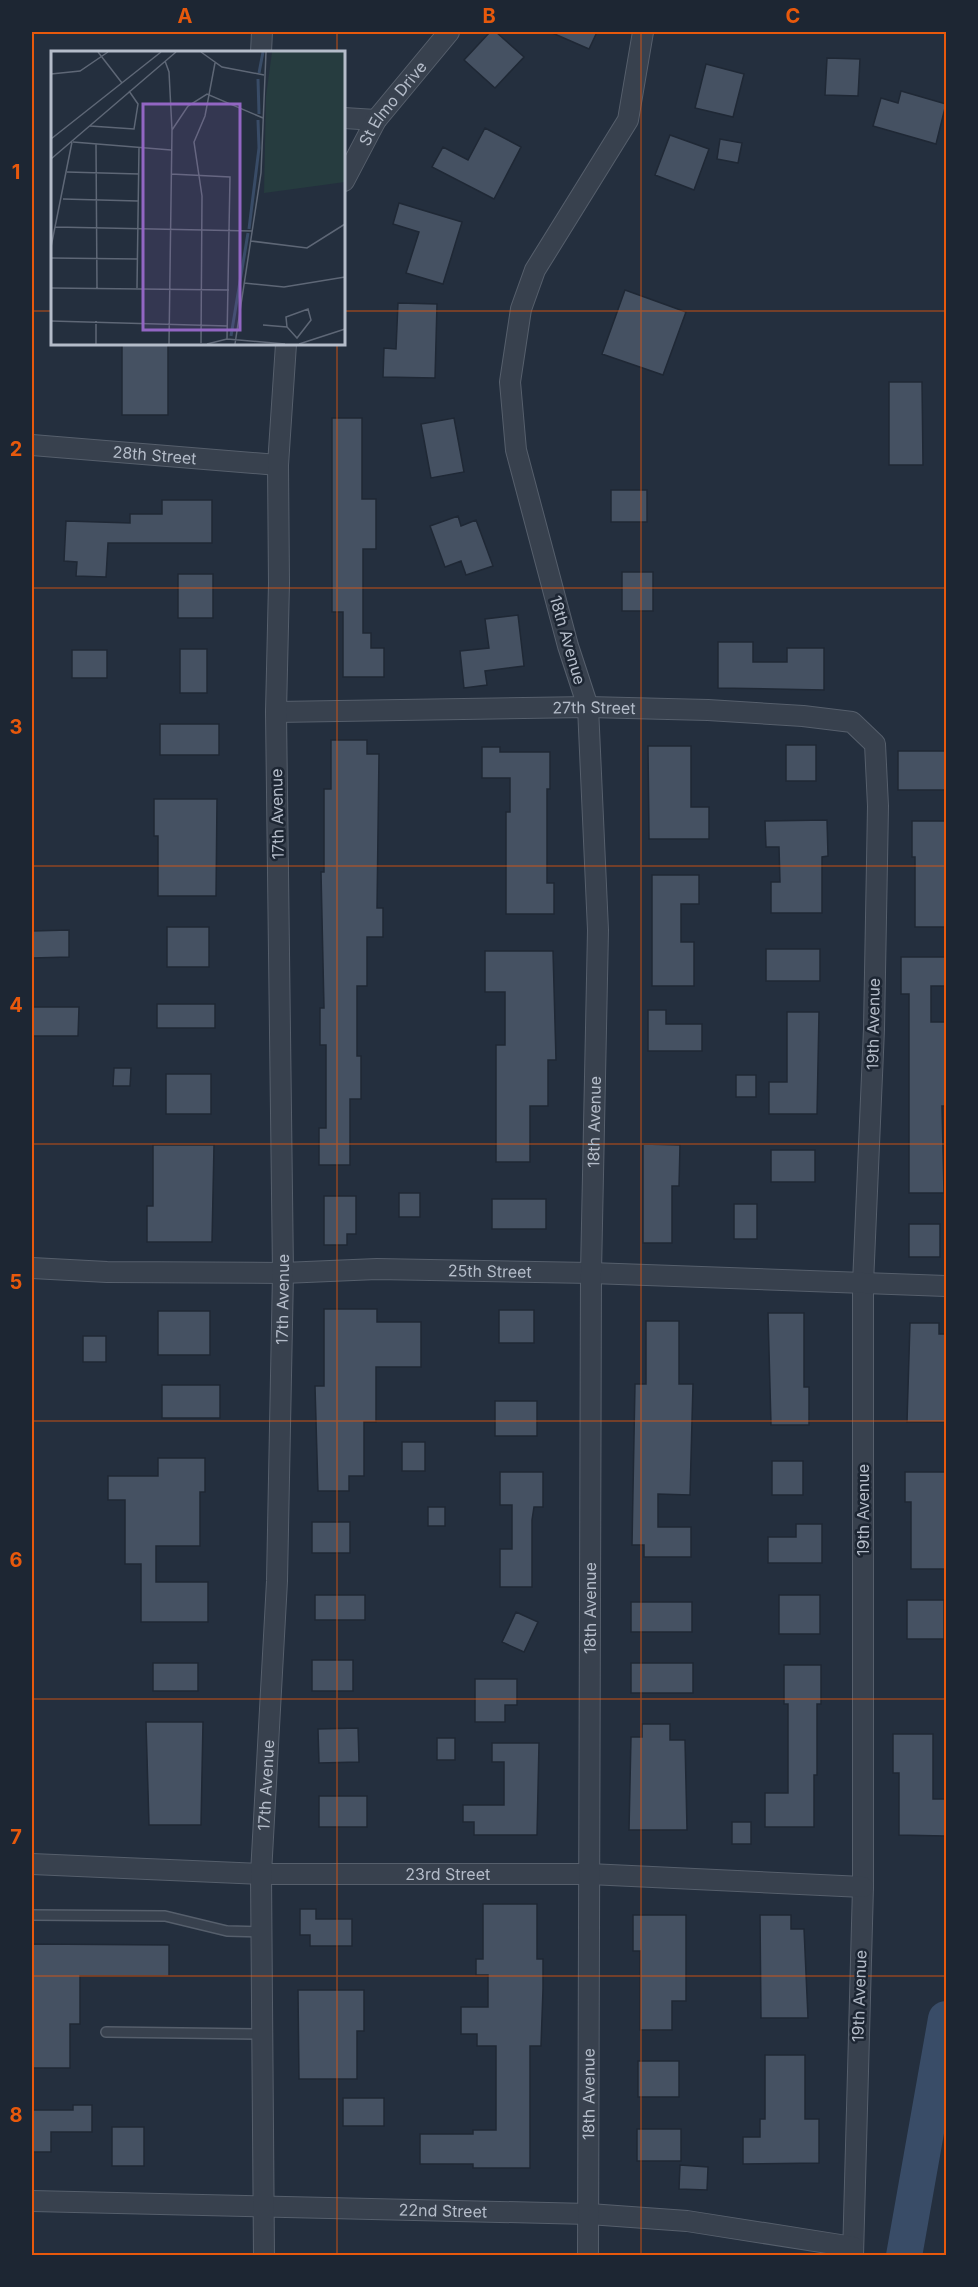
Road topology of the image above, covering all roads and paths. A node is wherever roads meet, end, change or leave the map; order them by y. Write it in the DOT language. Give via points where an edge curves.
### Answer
graph roads {
  1 [pos="262,32"];
  2 [pos="449,32"];
  3 [pos="643,32"];
  4 [pos="261,51"];
  5 [pos="345,118"];
  6 [pos="376,120"];
  7 [pos="345,179"];
  8 [pos="286,345"];
  9 [pos="32,445"];
  10 [pos="278,465"];
  11 [pos="588,707"];
  12 [pos="276,712"];
  13 [pos="876,773"];
  14 [pos="32,1268"];
  15 [pos="283,1273"];
  16 [pos="591,1273"];
  17 [pos="863,1284"];
  18 [pos="946,1286"];
  19 [pos="32,1864"];
  20 [pos="261,1874"];
  21 [pos="590,1874"];
  22 [pos="863,1887"];
  23 [pos="32,1915"];
  24 [pos="261,1932"];
  25 [pos="106,2032"];
  26 [pos="261,2034"];
  27 [pos="32,2200"];
  28 [pos="263,2205"];
  29 [pos="589,2214"];
  30 [pos="853,2251"];
  31 [pos="264,2256"];
  32 [pos="588,2256"];
  1 -- 4 [label="street"];
  2 -- 6 [label="street, St Elmo Drive"];
  3 -- 11 [label="street, 18th Avenue" via="628,120 536,270 521,309 510,382 516,450"];
  5 -- 6 [label="street"];
  6 -- 7 [label="street, St Elmo Drive"];
  8 -- 10 [label="street, 17th Avenue"];
  9 -- 10 [label="street, 28th Street"];
  10 -- 12 [label="street, 17th Avenue"];
  11 -- 12 [label="street, 27th Street"];
  11 -- 13 [label="street, 27th Street" via="708,710 852,722 875,744"];
  11 -- 16 [label="street, 18th Avenue" via="598,930"];
  12 -- 15 [label="street, 17th Avenue"];
  13 -- 17 [label="street, 19th Avenue" via="874,1029"];
  14 -- 15 [label="street, 25th Street"];
  15 -- 16 [label="street, 25th Street" via="377,1269"];
  15 -- 20 [label="street, 17th Avenue" via="277,1581"];
  16 -- 17 [label="street, 25th Street"];
  16 -- 21 [label="street, 18th Avenue"];
  17 -- 18 [label="street, 25th Street"];
  17 -- 22 [label="street, 19th Avenue"];
  19 -- 20 [label="street, 23rd Street"];
  20 -- 21 [label="street, 23rd Street"];
  20 -- 24 [label="street, 17th Avenue"];
  21 -- 22 [label="street, 23rd Street"];
  21 -- 29 [label="street, 18th Avenue"];
  22 -- 30 [label="street, 19th Avenue"];
  23 -- 24 [label="lane" via="165,1916 227,1931"];
  24 -- 26 [label="street, 17th Avenue"];
  25 -- 26 [label="lane"];
  26 -- 28 [label="street, 17th Avenue"];
  27 -- 28 [label="street, 22nd Street"];
  28 -- 29 [label="street, 22nd Street"];
  28 -- 31 [label="street, 17th Avenue"];
  29 -- 30 [label="street, 22nd Street" via="687,2221"];
  29 -- 32 [label="street, 18th Avenue"];
}
